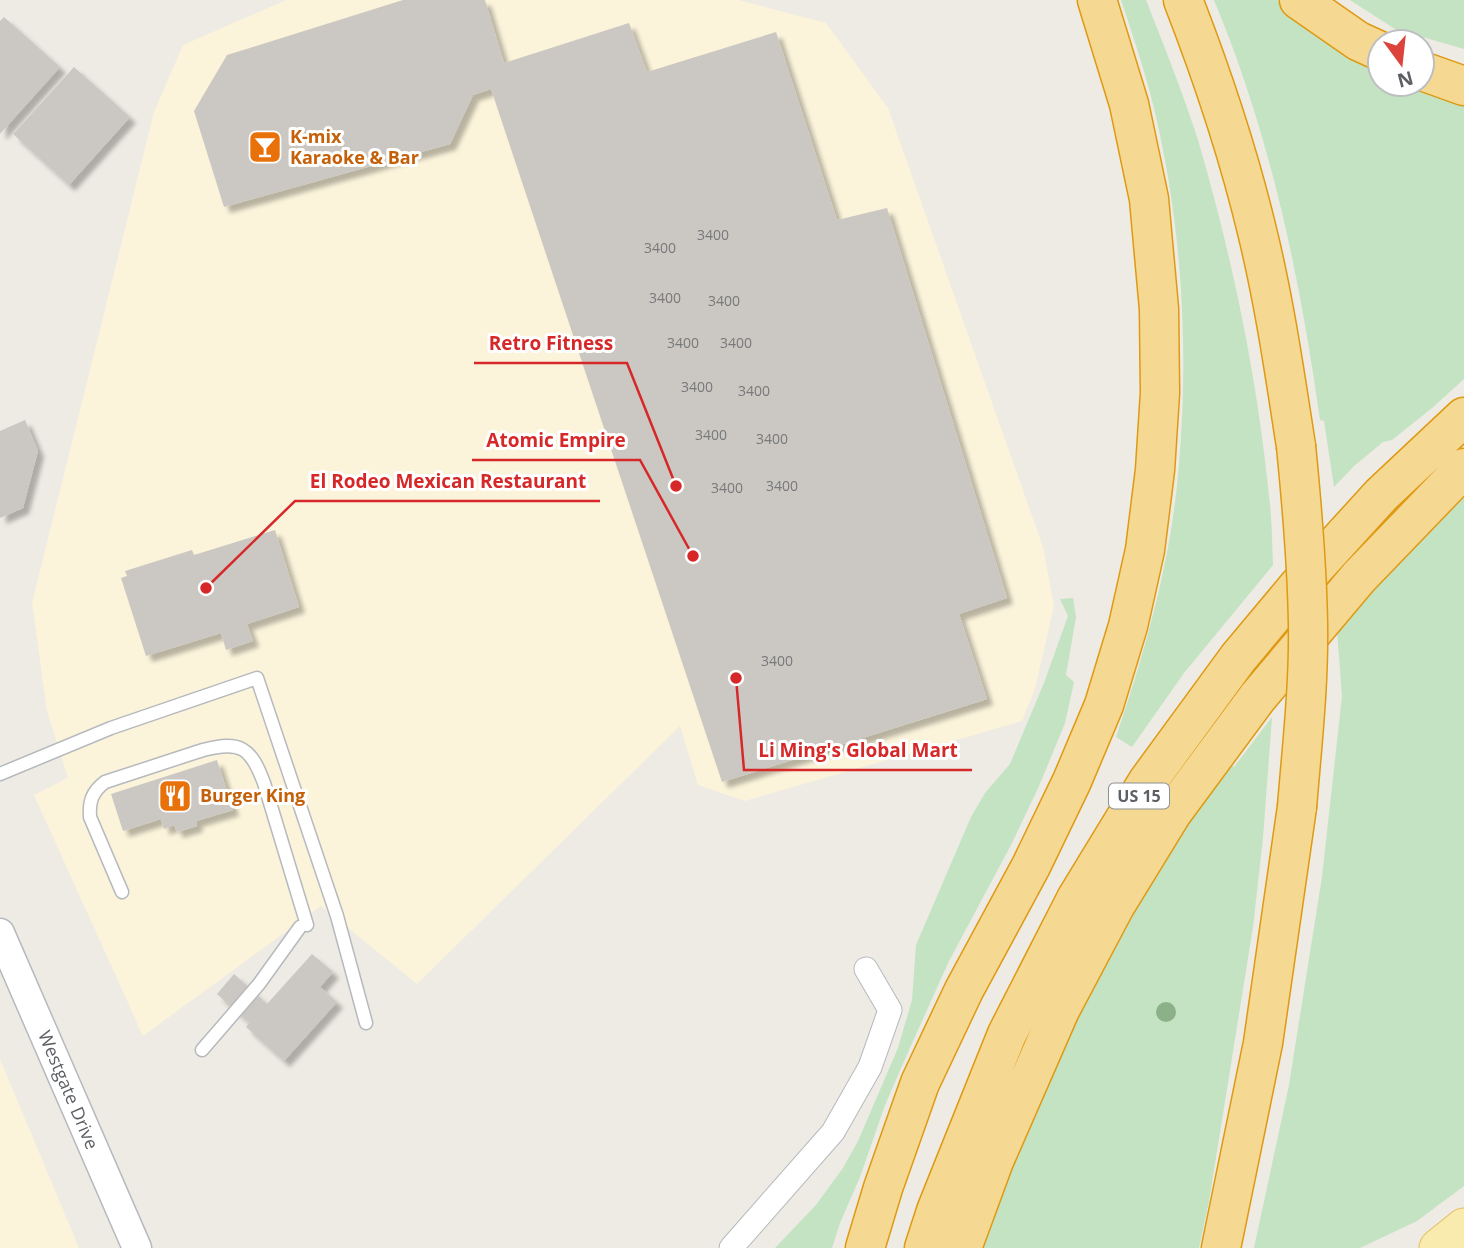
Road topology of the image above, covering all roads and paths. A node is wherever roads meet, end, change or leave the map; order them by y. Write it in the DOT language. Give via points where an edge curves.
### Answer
graph roads {
  1 [pos="1097,0"];
  2 [pos="1182,0"];
  3 [pos="1299,0"];
  4 [pos="1366,44"];
  5 [pos="1436,76"];
  6 [pos="1464,86"];
  7 [pos="1464,417"];
  8 [pos="1464,468"];
  9 [pos="0,774"];
  10 [pos="122,892"];
  11 [pos="0,933"];
  12 [pos="866,969"];
  13 [pos="366,1023"];
  14 [pos="202,1050"];
  15 [pos="1464,1227"];
  16 [pos="137,1248"];
  17 [pos="731,1248"];
  18 [pos="865,1248"];
  19 [pos="924,1248"];
  20 [pos="962,1248"];
  21 [pos="1221,1248"];
  22 [pos="1438,1248"];
  1 -- 18 [label="highway" via="1129,104 1149,199 1159,309 1160,393 1145,550 1104,705 1043,842 920,1083"];
  2 -- 21 [label="highway, bridge" via="1228,124 1277,325 1296,446 1308,626 1297,807 1263,1042"];
  3 -- 4 [label="highway"];
  5 -- 6 [label="highway"];
  7 -- 19 [label="highway, US 15" via="1381,495 1299,585 1238,658 1149,780 1076,899 1007,1034"];
  8 -- 20 [label="highway" via="1359,577 1257,698 1172,813 1115,906 1060,1010 994,1161"];
  9 -- 13 [label="lane" via="111,728 257,678 337,915"];
  10 -- 14 [label="lane" via="90,817 96,789 203,750 230,746 250,754 264,783 303,926"];
  11 -- 16 [label="street, Westgate Drive"];
  12 -- 17 [label="street" via="890,1010 870,1067 834,1132"];
  15 -- 22 [label="main road"];
}
